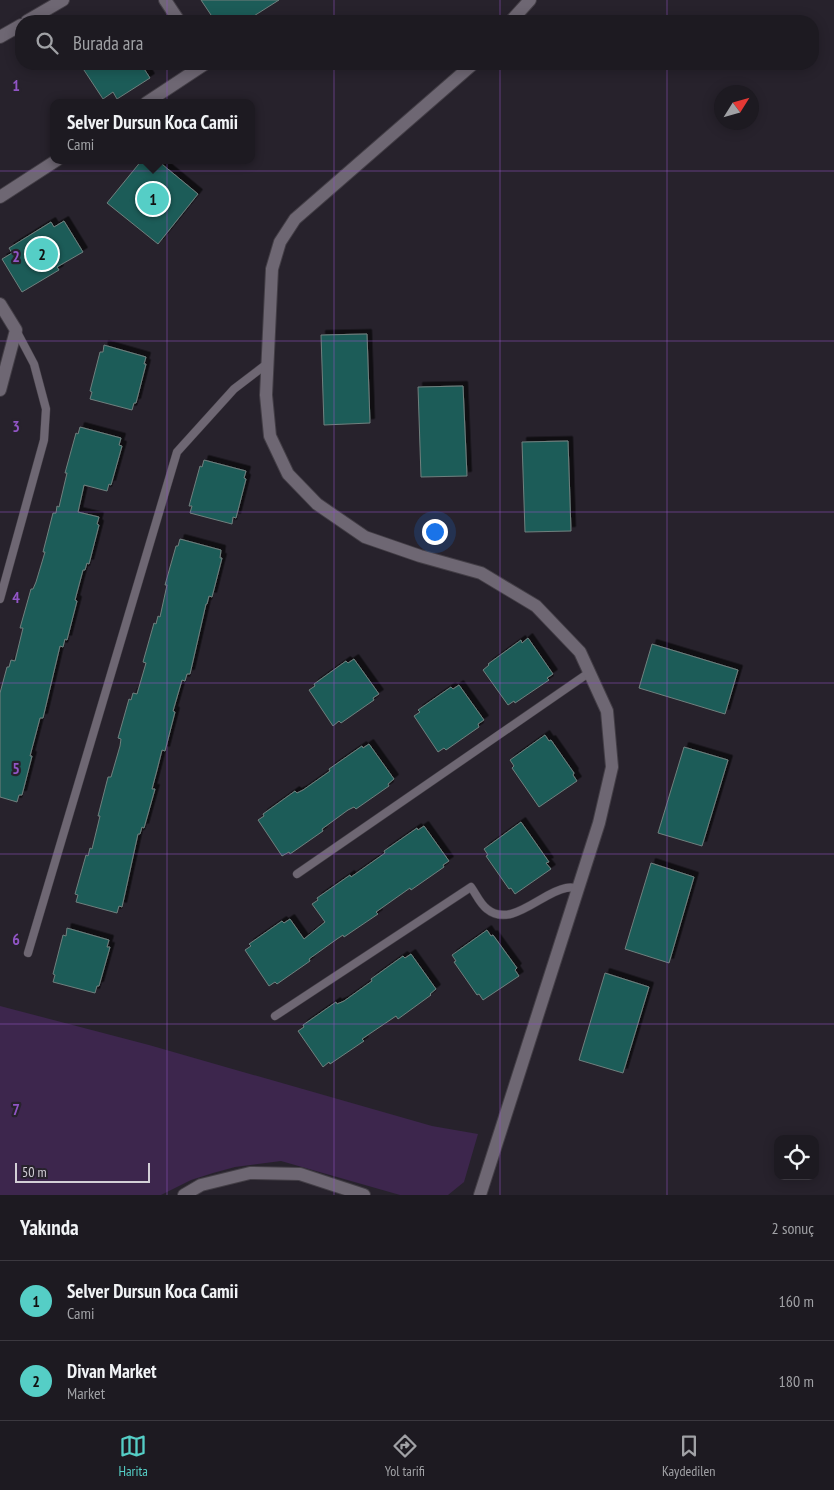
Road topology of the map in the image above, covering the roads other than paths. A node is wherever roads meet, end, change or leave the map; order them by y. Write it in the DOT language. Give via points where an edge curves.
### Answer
graph roads {
  1 [pos="63,0"];
  2 [pos="165,0"];
  3 [pos="530,0"];
  4 [pos="37,15"];
  5 [pos="174,15"];
  6 [pos="516,15"];
  7 [pos="15,29"];
  8 [pos="0,38"];
  9 [pos="196,70"];
  10 [pos="465,70"];
  11 [pos="152,99"];
  12 [pos="51,164"];
  13 [pos="0,197"];
  14 [pos="0,304"];
  15 [pos="16,330"];
  16 [pos="268,363"];
  17 [pos="0,390"];
  18 [pos="0,599"];
  19 [pos="590,672"];
  20 [pos="296,874"];
  21 [pos="578,888"];
  22 [pos="28,953"];
  23 [pos="275,1016"];
  24 [pos="184,1195"];
  25 [pos="364,1195"];
  26 [pos="480,1195"];
  1 -- 4 [label="street"];
  2 -- 5 [label="street"];
  3 -- 6 [label="street"];
  7 -- 8 [label="street"];
  9 -- 11 [label="street"];
  10 -- 16 [label="street" via="295,219 280,242 272,268"];
  12 -- 13 [label="street"];
  14 -- 15 [label="street"];
  15 -- 17 [label="street"];
  15 -- 18 [label="lane" via="34,364 46,409 44,440"];
  16 -- 19 [label="street" via="266,395 270,436 288,474 317,504 365,537 481,573 536,606 580,652"];
  16 -- 22 [label="lane" via="234,389 177,452"];
  19 -- 20 [label="lane"];
  19 -- 21 [label="street" via="607,711 612,767"];
  21 -- 23 [label="lane" via="557,891 517,913 505,915 486,909 471,887"];
  21 -- 26 [label="street"];
  24 -- 25 [label="street" via="201,1185 250,1173 300,1174"];
}
